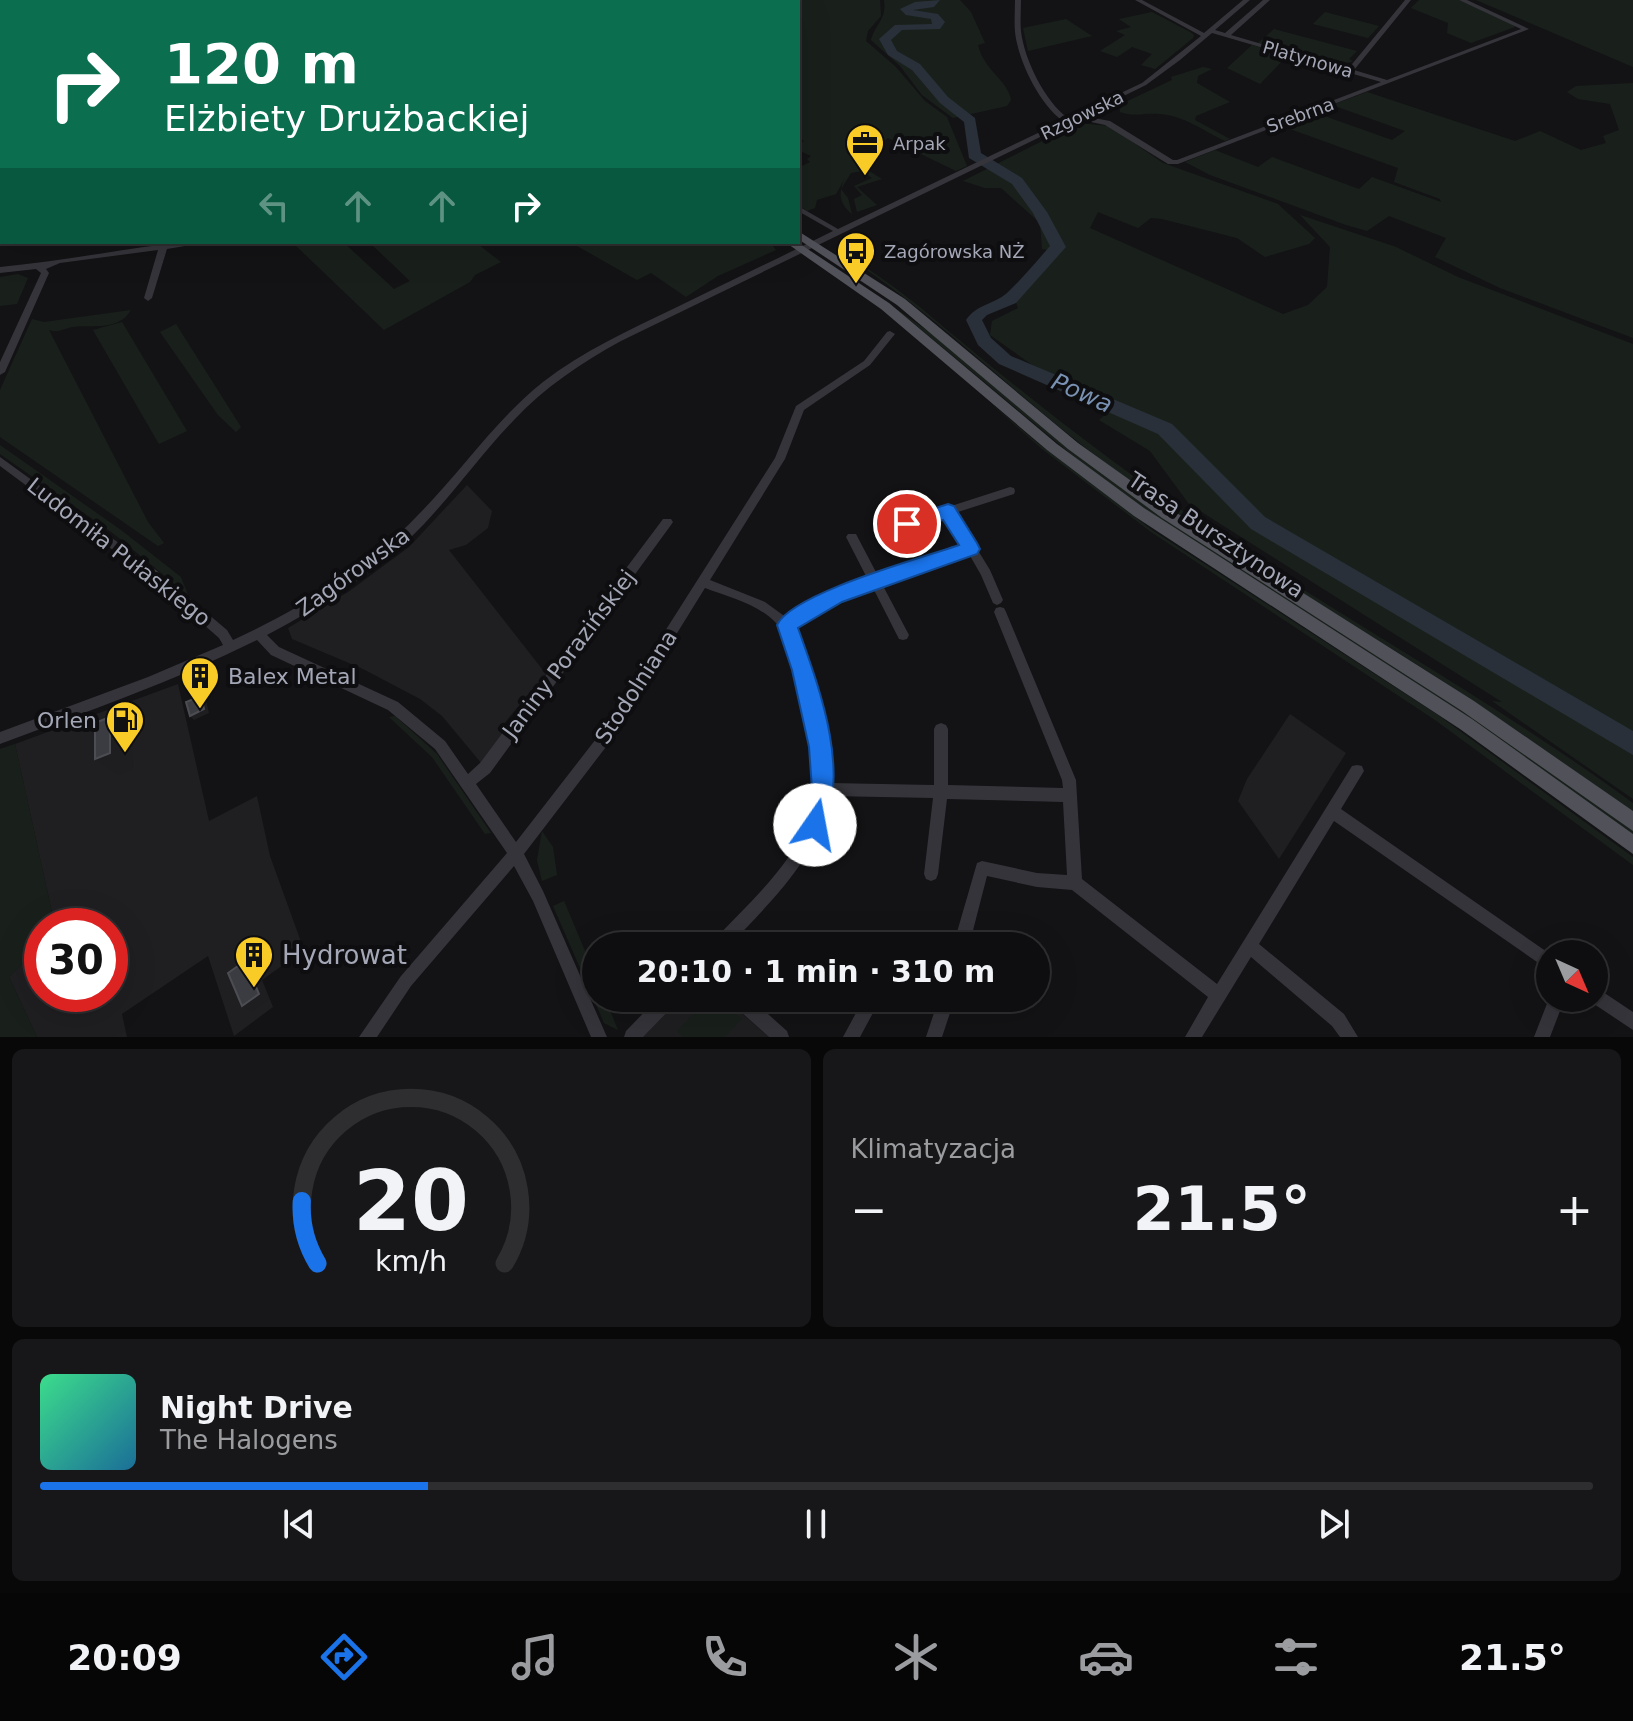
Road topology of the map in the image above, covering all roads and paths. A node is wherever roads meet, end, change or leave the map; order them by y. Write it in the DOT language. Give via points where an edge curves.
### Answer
graph roads {
  1 [pos="1018,0"];
  2 [pos="1138,0"];
  3 [pos="1247,0"];
  4 [pos="1267,0"];
  5 [pos="1408,0"];
  6 [pos="1462,0"];
  7 [pos="1208,33"];
  8 [pos="1227,35"];
  9 [pos="1350,71"];
  10 [pos="1389,82"];
  11 [pos="1072,119"];
  12 [pos="800,209"];
  13 [pos="851,225"];
  14 [pos="834,229"];
  15 [pos="164,245"];
  16 [pos="804,245"];
  17 [pos="42,267"];
  18 [pos="0,270"];
  19 [pos="148,298"];
  20 [pos="890,334"];
  21 [pos="0,372"];
  22 [pos="0,461"];
  23 [pos="1010,491"];
  24 [pos="948,511"];
  25 [pos="667,522"];
  26 [pos="887,531"];
  27 [pos="852,537"];
  28 [pos="971,549"];
  29 [pos="875,581"];
  30 [pos="702,582"];
  31 [pos="787,625"];
  32 [pos="259,634"];
  33 [pos="903,635"];
  34 [pos="231,648"];
  35 [pos="941,729"];
  36 [pos="0,738"];
  37 [pos="1357,771"];
  38 [pos="467,783"];
  39 [pos="823,789"];
  40 [pos="941,792"];
  41 [pos="1069,795"];
  42 [pos="1333,812"];
  43 [pos="1633,822"];
  44 [pos="1633,845"];
  45 [pos="516,854"];
  46 [pos="931,874"];
  47 [pos="1075,883"];
  48 [pos="731,932"];
  49 [pos="965,932"];
  50 [pos="1250,946"];
  51 [pos="1536,953"];
  52 [pos="1218,995"];
  53 [pos="1608,1004"];
  54 [pos="656,1012"];
  55 [pos="753,1012"];
  56 [pos="865,1012"];
  57 [pos="942,1012"];
  58 [pos="1552,1012"];
  59 [pos="1633,1022"];
  60 [pos="367,1037"];
  61 [pos="599,1037"];
  62 [pos="632,1037"];
  63 [pos="781,1037"];
  64 [pos="851,1037"];
  65 [pos="934,1037"];
  66 [pos="1193,1037"];
  67 [pos="1350,1037"];
  68 [pos="1542,1037"];
  1 -- 11 [label="street" via="1018,33 1030,70 1042,92"];
  2 -- 7 [label="street, Platynowa"];
  3 -- 7 [label="street, Rzgowska"];
  4 -- 8 [label="street, Platynowa"];
  5 -- 9 [label="street"];
  6 -- 10 [label="street, Srebrna" via="1526,29"];
  7 -- 8 [label="street, Platynowa"];
  7 -- 11 [label="street, Rzgowska" via="1155,77"];
  8 -- 9 [label="street, Platynowa"];
  9 -- 10 [label="street, Platynowa"];
  10 -- 11 [label="street, Srebrna" via="1174,162 1107,123"];
  11 -- 13 [label="street, Rzgowska"];
  12 -- 14 [label="street"];
  13 -- 14 [label="street, Zagórowska"];
  13 -- 16 [label="street, Zagórowska"];
  14 -- 16 [label="street, Zagórowska"];
  15 -- 17 [label="street"];
  15 -- 19 [label="street"];
  16 -- 32 [label="street, Zagórowska" via="598,350 553,379 509,419 404,537 331,593"];
  16 -- 43 [label="main road, Trasa Bursztynowa" via="901,302 1073,446 1167,514 1468,706"];
  16 -- 44 [label="main road, Trasa Bursztynowa" via="1139,512 1466,724"];
  17 -- 18 [label="street"];
  17 -- 21 [label="street" via="45,273"];
  20 -- 30 [label="street, Stodolniana" via="867,363 800,408 780,459"];
  22 -- 34 [label="street, Ludomiła Pułaskiego" via="141,564 223,634"];
  23 -- 24 [label="street"];
  24 -- 26 [label="street"];
  24 -- 28 [label="street"];
  25 -- 38 [label="street, Janiny Porazińskiej" via="485,768"];
  27 -- 29 [label="street"];
  28 -- 29 [label="street"];
  28 -- 41 [label="street" via="1061,759"];
  29 -- 31 [label="street" via="825,601"];
  29 -- 33 [label="street"];
  30 -- 31 [label="street" via="749,600"];
  30 -- 45 [label="street, Stodolniana" via="604,739"];
  31 -- 39 [label="street" via="820,747"];
  32 -- 34 [label="street, Zagórowska"];
  32 -- 38 [label="street" via="275,651 409,716 440,745"];
  34 -- 36 [label="street, Zagórowska"];
  35 -- 40 [label="street"];
  37 -- 42 [label="street"];
  38 -- 45 [label="street"];
  39 -- 40 [label="street"];
  39 -- 48 [label="street" via="815,825 799,856"];
  40 -- 41 [label="street"];
  40 -- 46 [label="street"];
  41 -- 47 [label="street"];
  42 -- 50 [label="street"];
  42 -- 51 [label="street"];
  45 -- 60 [label="street, Stodolniana" via="406,981"];
  45 -- 61 [label="street"];
  47 -- 49 [label="street" via="982,868"];
  47 -- 52 [label="street"];
  50 -- 52 [label="street"];
  50 -- 67 [label="street" via="1338,1020"];
  52 -- 66 [label="street"];
  53 -- 59 [label="street"];
  54 -- 62 [label="street"];
  55 -- 63 [label="street"];
  56 -- 64 [label="street"];
  57 -- 65 [label="street"];
  58 -- 68 [label="street"];
}
